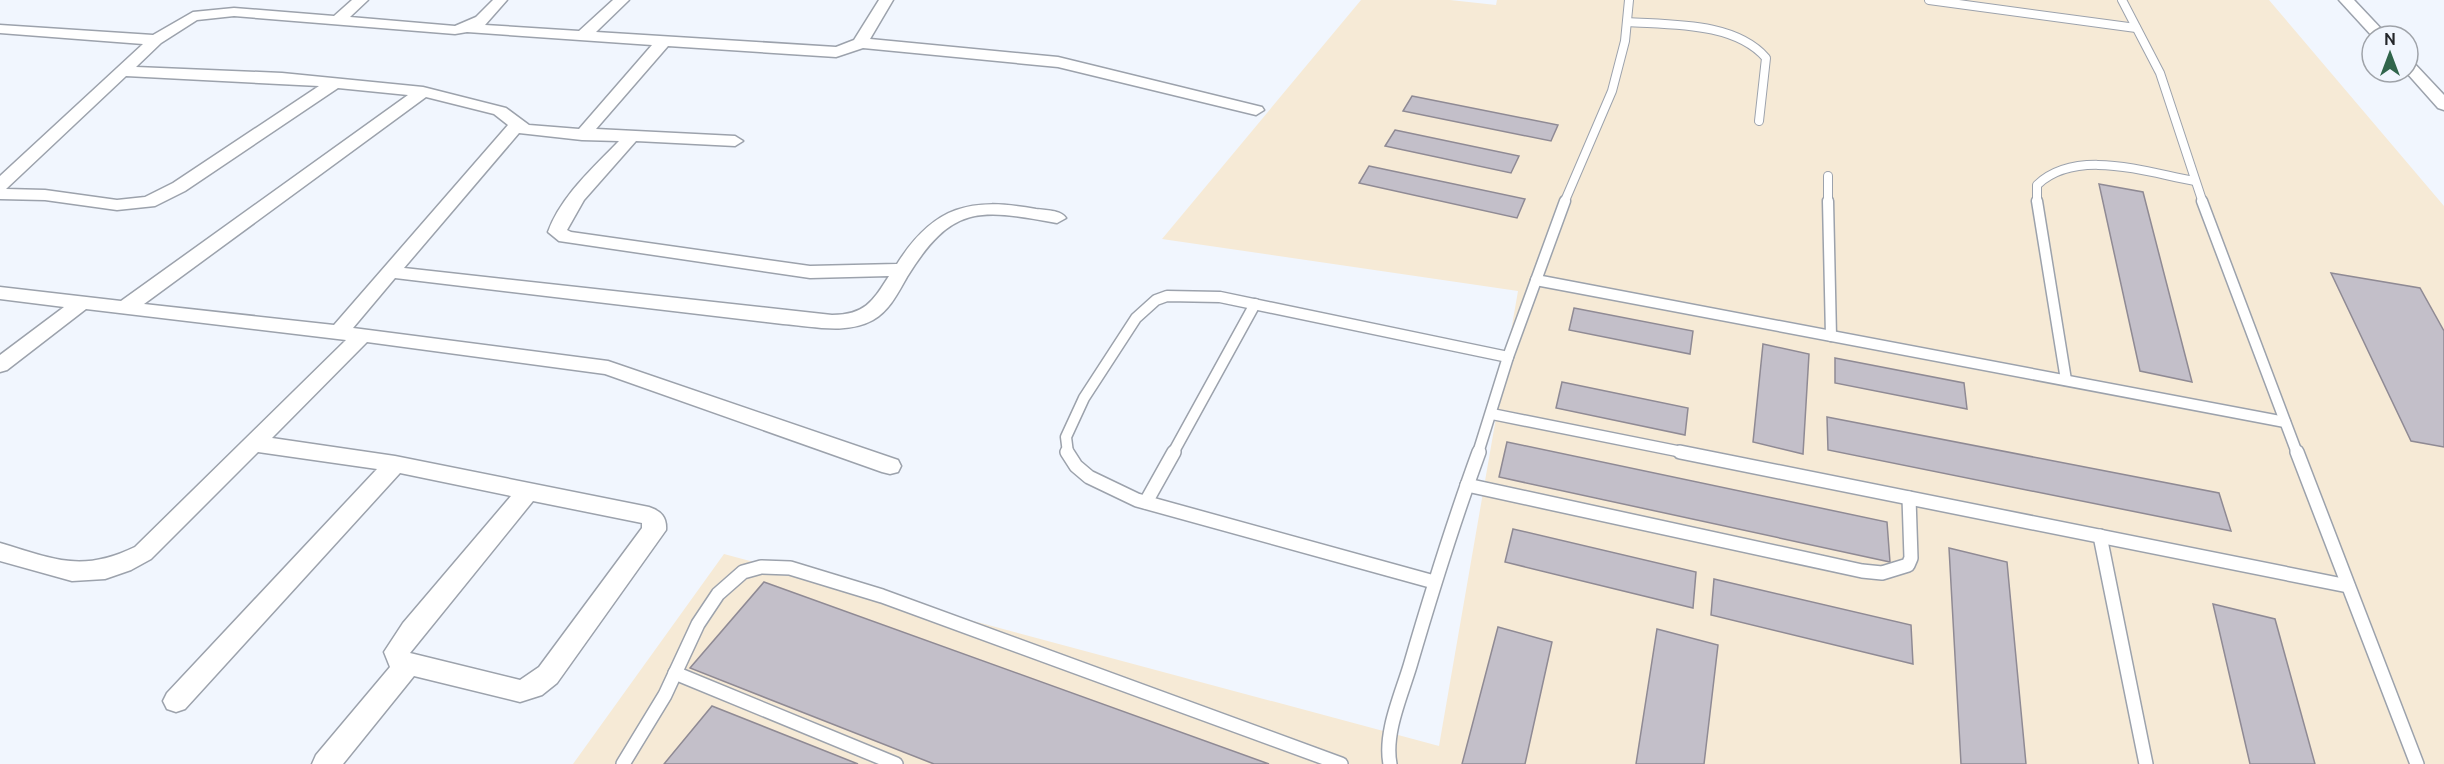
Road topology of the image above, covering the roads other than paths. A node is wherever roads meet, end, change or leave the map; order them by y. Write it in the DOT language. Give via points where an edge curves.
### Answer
graph roads {
  1 [pos="200,0"];
  2 [pos="362,0"];
  3 [pos="500,0"];
  4 [pos="622,0"];
  5 [pos="886,0"];
  6 [pos="1629,0"];
  7 [pos="1929,0"];
  8 [pos="2122,0"];
  9 [pos="2346,0"];
  10 [pos="1962,2"];
  11 [pos="193,16"];
  12 [pos="337,21"];
  13 [pos="1627,22"];
  14 [pos="2369,24"];
  15 [pos="468,28"];
  16 [pos="2136,28"];
  17 [pos="0,29"];
  18 [pos="581,37"];
  19 [pos="156,40"];
  20 [pos="662,43"];
  21 [pos="860,43"];
  22 [pos="122,71"];
  23 [pos="2420,78"];
  24 [pos="335,83"];
  25 [pos="423,92"];
  26 [pos="2444,105"];
  27 [pos="1256,110"];
  28 [pos="1760,121"];
  29 [pos="517,124"];
  30 [pos="582,135"];
  31 [pos="631,137"];
  32 [pos="735,141"];
  33 [pos="1828,176"];
  34 [pos="3,179"];
  35 [pos="2196,181"];
  36 [pos="0,194"];
  37 [pos="1057,218"];
  38 [pos="902,269"];
  39 [pos="390,272"];
  40 [pos="1536,279"];
  41 [pos="0,293"];
  42 [pos="82,303"];
  43 [pos="1255,304"];
  44 [pos="123,309"];
  45 [pos="338,333"];
  46 [pos="362,336"];
  47 [pos="1831,336"];
  48 [pos="1508,357"];
  49 [pos="0,365"];
  50 [pos="2066,380"];
  51 [pos="1492,414"];
  52 [pos="2285,422"];
  53 [pos="255,444"];
  54 [pos="395,464"];
  55 [pos="890,466"];
  56 [pos="1467,485"];
  57 [pos="528,491"];
  58 [pos="1909,498"];
  59 [pos="1146,502"];
  60 [pos="2100,536"];
  61 [pos="0,552"];
  62 [pos="1434,582"];
  63 [pos="2348,586"];
  64 [pos="408,664"];
  65 [pos="675,673"];
  66 [pos="176,701"];
  67 [pos="1310,759"];
  68 [pos="326,764"];
  69 [pos="623,764"];
  70 [pos="896,764"];
  71 [pos="1341,764"];
  72 [pos="1390,764"];
  73 [pos="2146,764"];
  74 [pos="2417,764"];
  1 -- 11 [label="street"];
  2 -- 12 [label="street"];
  3 -- 15 [label="street" via="488,17"];
  4 -- 18 [label="street"];
  5 -- 21 [label="street"];
  6 -- 13 [label="lane"];
  7 -- 10 [label="lane"];
  8 -- 16 [label="lane"];
  9 -- 14 [label="street"];
  10 -- 16 [label="lane"];
  11 -- 12 [label="street" via="234,12"];
  11 -- 19 [label="street"];
  12 -- 15 [label="street"];
  13 -- 28 [label="lane" via="1682,27 1753,43 1766,58"];
  13 -- 40 [label="lane" via="1626,41 1612,91"];
  15 -- 18 [label="street"];
  16 -- 35 [label="lane" via="2160,73"];
  17 -- 19 [label="street"];
  18 -- 20 [label="street"];
  19 -- 22 [label="street"];
  20 -- 21 [label="street" via="825,53 846,51"];
  20 -- 30 [label="street"];
  21 -- 27 [label="street" via="1058,62"];
  22 -- 24 [label="street"];
  22 -- 34 [label="street"];
  23 -- 26 [label="street"];
  24 -- 25 [label="street"];
  24 -- 36 [label="street" via="179,187 149,202 117,205 45,195"];
  25 -- 29 [label="street" via="500,111"];
  25 -- 44 [label="street"];
  29 -- 30 [label="street" via="524,129"];
  29 -- 39 [label="street"];
  30 -- 31 [label="street"];
  31 -- 32 [label="street"];
  31 -- 38 [label="street" via="572,204 557,232 566,237 782,269 836,273"];
  33 -- 47 [label="lane"];
  35 -- 50 [label="lane" via="2070,166 2048,174 2037,185 2037,209"];
  35 -- 52 [label="lane"];
  37 -- 38 [label="street" via="996,207 959,212 926,234"];
  38 -- 39 [label="street" via="883,301 860,318 846,321 783,318"];
  39 -- 45 [label="street"];
  40 -- 47 [label="lane"];
  40 -- 48 [label="lane"];
  41 -- 42 [label="street"];
  42 -- 44 [label="street"];
  42 -- 49 [label="street"];
  43 -- 48 [label="lane"];
  43 -- 59 [label="lane"];
  43 -- 59 [label="lane" via="1185,293 1152,300 1128,330 1070,426 1065,445 1070,463 1096,482"];
  44 -- 45 [label="street"];
  45 -- 46 [label="street"];
  46 -- 53 [label="street"];
  46 -- 55 [label="street" via="608,368"];
  47 -- 50 [label="lane"];
  48 -- 51 [label="lane"];
  50 -- 52 [label="lane"];
  51 -- 56 [label="lane"];
  51 -- 58 [label="lane"];
  52 -- 63 [label="lane"];
  53 -- 54 [label="street"];
  53 -- 61 [label="street" via="166,533 117,568 75,573"];
  54 -- 57 [label="street"];
  54 -- 66 [label="street"];
  56 -- 58 [label="lane" via="1882,573 1908,565 1911,558"];
  56 -- 62 [label="lane"];
  57 -- 64 [label="street" via="401,644 397,652 400,660"];
  57 -- 64 [label="street" via="648,516 655,522 654,530 548,675 533,687 509,690"];
  58 -- 60 [label="lane"];
  59 -- 62 [label="lane"];
  60 -- 63 [label="lane"];
  60 -- 73 [label="lane"];
  62 -- 72 [label="lane" via="1394,719"];
  63 -- 74 [label="lane"];
  64 -- 68 [label="street"];
  65 -- 67 [label="lane" via="698,624 730,582 743,572 761,567 790,568 893,600"];
  65 -- 69 [label="lane"];
  65 -- 70 [label="lane"];
  67 -- 71 [label="lane"];
}
